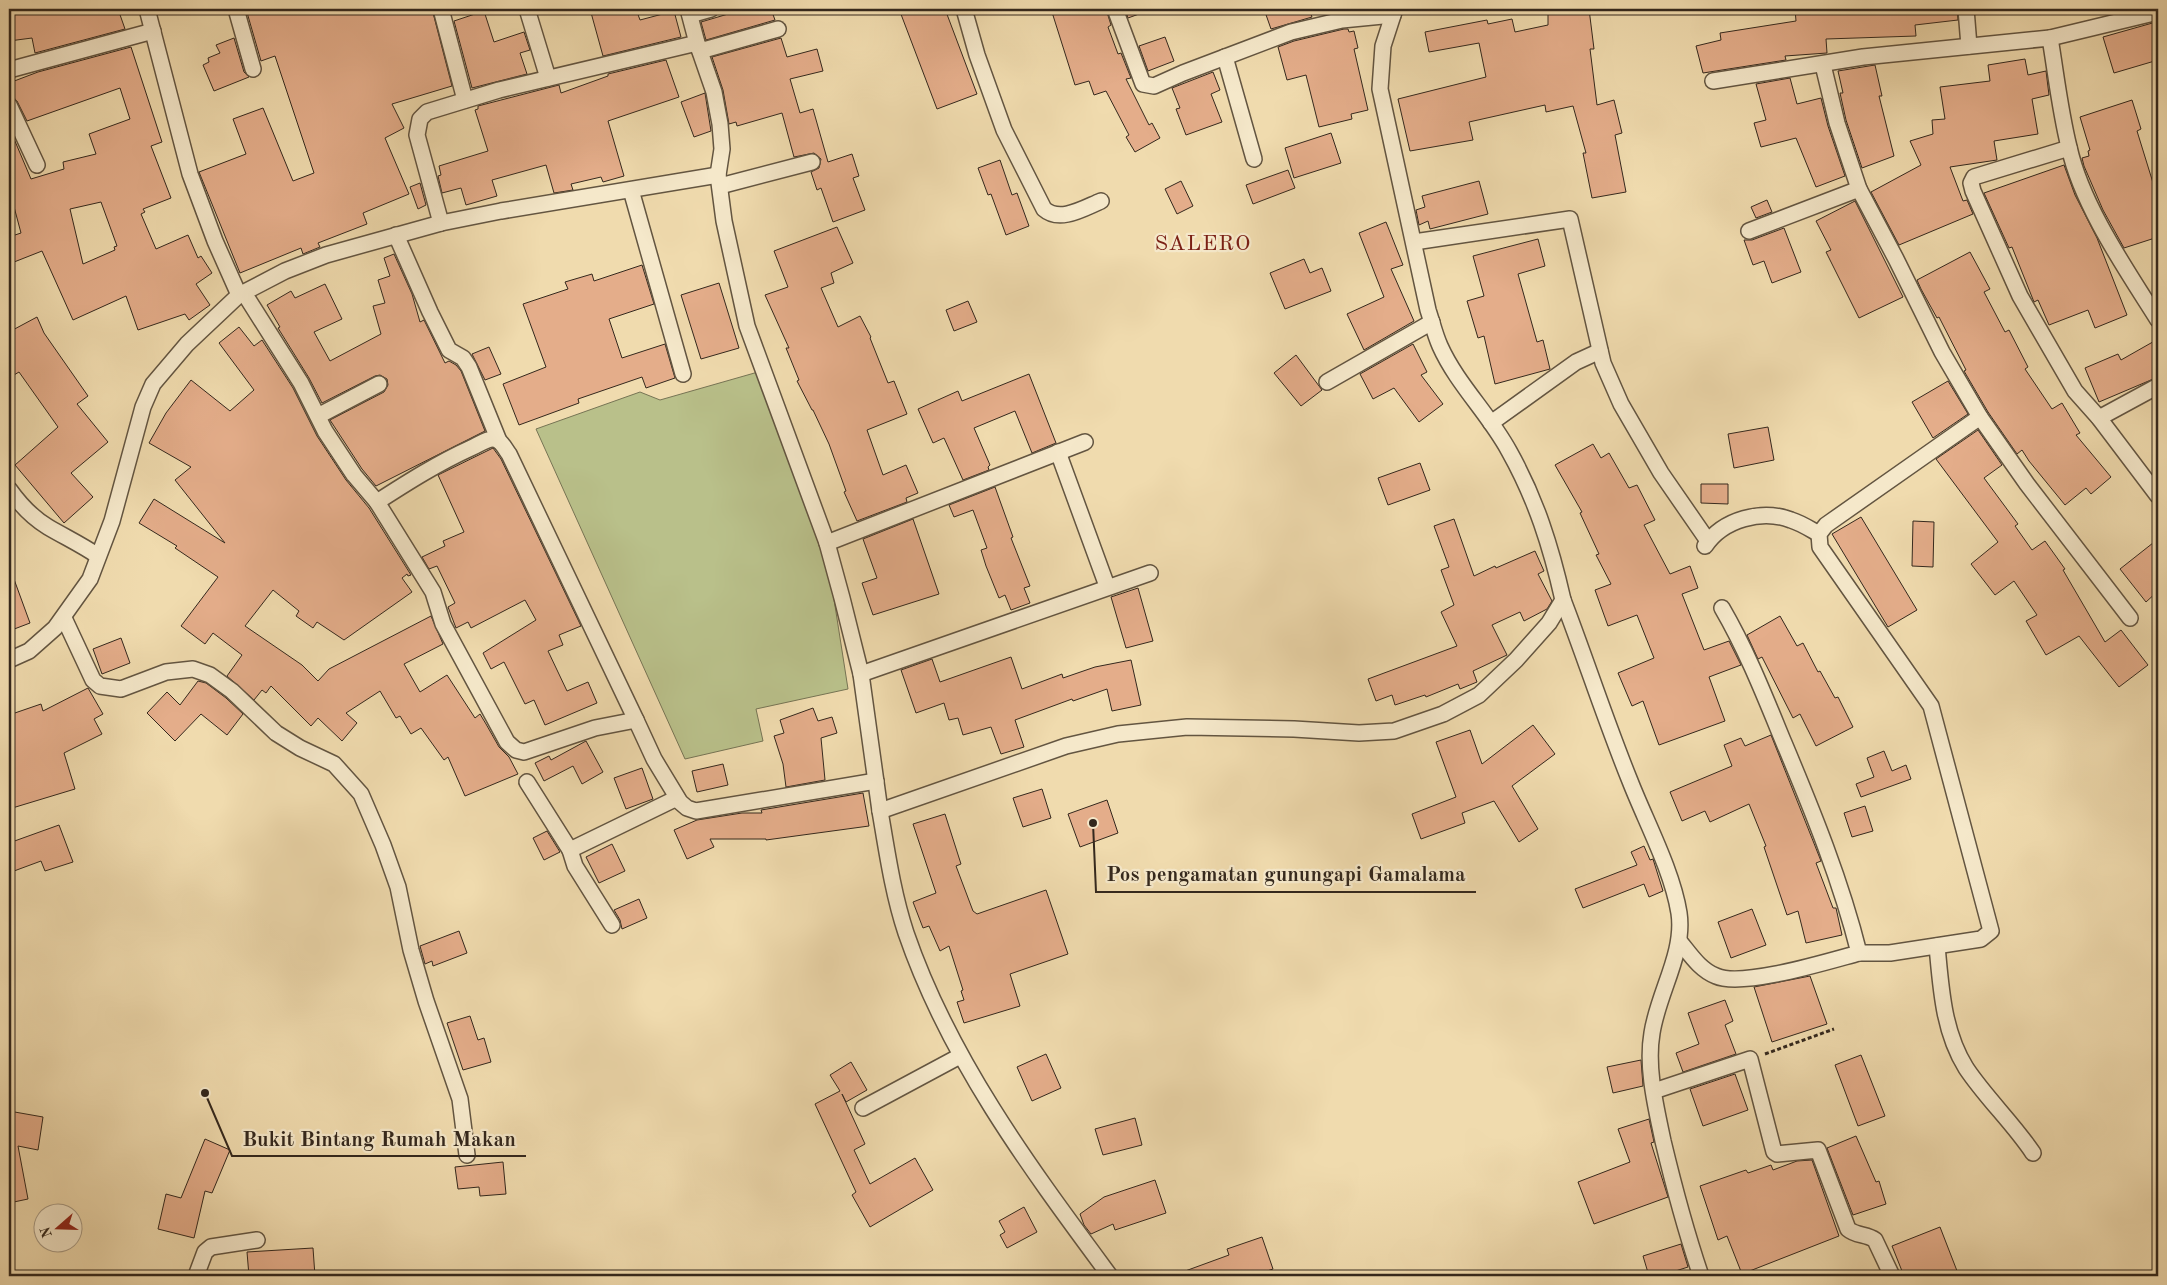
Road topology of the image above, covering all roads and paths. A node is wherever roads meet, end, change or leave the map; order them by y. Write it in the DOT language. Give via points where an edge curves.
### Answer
graph roads {
  1 [pos="147,9"];
  2 [pos="236,9"];
  3 [pos="441,9"];
  4 [pos="527,9"];
  5 [pos="711,9"];
  6 [pos="964,9"];
  7 [pos="1115,9"];
  8 [pos="1966,9"];
  9 [pos="689,12"];
  10 [pos="1394,12"];
  11 [pos="2158,12"];
  12 [pos="778,29"];
  13 [pos="153,31"];
  14 [pos="2050,38"];
  15 [pos="1969,46"];
  16 [pos="698,47"];
  17 [pos="1225,57"];
  18 [pos="1823,65"];
  19 [pos="253,69"];
  20 [pos="9,70"];
  21 [pos="548,78"];
  22 [pos="1714,81"];
  23 [pos="466,100"];
  24 [pos="9,105"];
  25 [pos="2069,148"];
  26 [pos="1254,159"];
  27 [pos="812,162"];
  28 [pos="37,165"];
  29 [pos="719,180"];
  30 [pos="1859,189"];
  31 [pos="631,190"];
  32 [pos="1101,201"];
  33 [pos="441,223"];
  34 [pos="1749,231"];
  35 [pos="396,235"];
  36 [pos="1414,242"];
  37 [pos="242,294"];
  38 [pos="2158,320"];
  39 [pos="1432,322"];
  40 [pos="1600,351"];
  41 [pos="683,374"];
  42 [pos="1327,382"];
  43 [pos="379,384"];
  44 [pos="2158,386"];
  45 [pos="318,416"];
  46 [pos="1980,418"];
  47 [pos="2099,418"];
  48 [pos="1491,423"];
  49 [pos="500,441"];
  50 [pos="1085,442"];
  51 [pos="1058,452"];
  52 [pos="9,489"];
  53 [pos="2158,496"];
  54 [pos="378,502"];
  55 [pos="1819,534"];
  56 [pos="826,543"];
  57 [pos="98,556"];
  58 [pos="1150,573"];
  59 [pos="1108,586"];
  60 [pos="1563,600"];
  61 [pos="1722,608"];
  62 [pos="64,618"];
  63 [pos="2130,618"];
  64 [pos="9,660"];
  65 [pos="861,674"];
  66 [pos="636,720"];
  67 [pos="876,781"];
  68 [pos="527,782"];
  69 [pos="677,798"];
  70 [pos="880,811"];
  71 [pos="570,850"];
  72 [pos="612,925"];
  73 [pos="1680,942"];
  74 [pos="1937,946"];
  75 [pos="1859,954"];
  76 [pos="1834,1029"];
  77 [pos="960,1056"];
  78 [pos="1750,1059"];
  79 [pos="1654,1091"];
  80 [pos="863,1108"];
  81 [pos="2033,1153"];
  82 [pos="467,1155"];
  83 [pos="256,1240"];
  84 [pos="196,1276"];
  85 [pos="1110,1276"];
  86 [pos="1701,1276"];
  87 [pos="1892,1276"];
  1 -- 13 [label="street"];
  2 -- 19 [label="street"];
  3 -- 23 [label="street"];
  4 -- 21 [label="street"];
  5 -- 9 [label="street"];
  6 -- 32 [label="street" via="1004,130 1044,209 1050,214 1066,215"];
  7 -- 17 [label="street" via="1143,84 1154,86"];
  8 -- 15 [label="street"];
  9 -- 16 [label="street"];
  10 -- 17 [label="street" via="1291,32"];
  10 -- 36 [label="street" via="1383,46 1380,89"];
  11 -- 14 [label="street"];
  12 -- 16 [label="street"];
  13 -- 20 [label="street"];
  13 -- 37 [label="street" via="190,174 215,241"];
  14 -- 15 [label="street"];
  14 -- 25 [label="street"];
  15 -- 18 [label="street" via="1863,57"];
  16 -- 21 [label="street"];
  16 -- 29 [label="street" via="714,92 720,124"];
  17 -- 26 [label="street"];
  18 -- 22 [label="street"];
  18 -- 30 [label="street" via="1837,123"];
  21 -- 23 [label="street"];
  23 -- 33 [label="street" via="427,112 418,126 417,135"];
  24 -- 28 [label="street"];
  25 -- 38 [label="street" via="2097,218"];
  25 -- 47 [label="street" via="1984,172 1974,176 1971,183 2039,331 2075,391"];
  27 -- 29 [label="street"];
  29 -- 31 [label="street"];
  29 -- 56 [label="street" via="724,221 747,326"];
  30 -- 34 [label="street"];
  30 -- 46 [label="street" via="1942,352"];
  31 -- 33 [label="street"];
  31 -- 41 [label="street"];
  33 -- 35 [label="street"];
  35 -- 37 [label="street" via="353,246 293,268"];
  35 -- 49 [label="street" via="449,350 463,358 469,367"];
  36 -- 39 [label="street"];
  36 -- 40 [label="street" via="1570,219"];
  37 -- 45 [label="street" via="301,383"];
  37 -- 57 [label="street" via="187,344 153,384 143,407 112,521"];
  39 -- 42 [label="street"];
  39 -- 48 [label="street" via="1454,372"];
  40 -- 48 [label="street" via="1576,362"];
  40 -- 55 [label="street" via="1626,413 1706,544 1722,530 1744,518 1758,515 1791,519"];
  43 -- 45 [label="street"];
  44 -- 47 [label="street"];
  45 -- 54 [label="street" via="354,474"];
  46 -- 55 [label="street" via="1826,525"];
  46 -- 63 [label="street"];
  47 -- 53 [label="street"];
  48 -- 60 [label="street" via="1509,450 1546,530"];
  49 -- 54 [label="street" via="488,440 451,457"];
  49 -- 66 [label="street"];
  50 -- 51 [label="street"];
  51 -- 56 [label="street"];
  51 -- 59 [label="street"];
  52 -- 57 [label="street" via="34,516"];
  54 -- 66 [label="street" via="433,592 442,624 507,742 516,750 524,752 595,728"];
  55 -- 74 [label="street" via="1820,547 1931,706 1990,931 1981,939"];
  56 -- 65 [label="street"];
  57 -- 62 [label="street" via="90,579"];
  58 -- 59 [label="street"];
  59 -- 65 [label="street"];
  60 -- 70 [label="street" via="1549,623 1479,695 1443,714 1394,731 1359,733 1294,728 1187,727 1118,734 1066,746"];
  60 -- 73 [label="street" via="1665,868 1679,911"];
  61 -- 75 [label="street" via="1746,653 1797,774 1840,885"];
  62 -- 64 [label="street" via="29,651"];
  62 -- 82 [label="street" via="93,680 100,686 121,689 166,672 194,670 210,675 232,691 276,733 334,764 361,794 398,887 423,993 460,1099"];
  65 -- 67 [label="street"];
  66 -- 69 [label="street"];
  67 -- 69 [label="street" via="696,811 686,808"];
  67 -- 70 [label="street"];
  68 -- 71 [label="street"];
  69 -- 71 [label="street"];
  70 -- 77 [label="street" via="889,865 906,931"];
  71 -- 72 [label="street" via="575,866"];
  73 -- 75 [label="street" via="1706,970 1717,977 1732,979"];
  73 -- 79 [label="street" via="1660,998 1652,1033 1650,1060"];
  74 -- 75 [label="street"];
  74 -- 81 [label="street" via="1948,1028 1966,1068"];
  76 -- 78 [label="path"];
  77 -- 80 [label="street"];
  77 -- 85 [label="street" via="1020,1151"];
  78 -- 79 [label="street"];
  78 -- 87 [label="street" via="1774,1152 1818,1150 1848,1229 1871,1237 1879,1244"];
  79 -- 86 [label="street" via="1678,1202"];
  83 -- 84 [label="street" via="212,1247 205,1252"];
}
